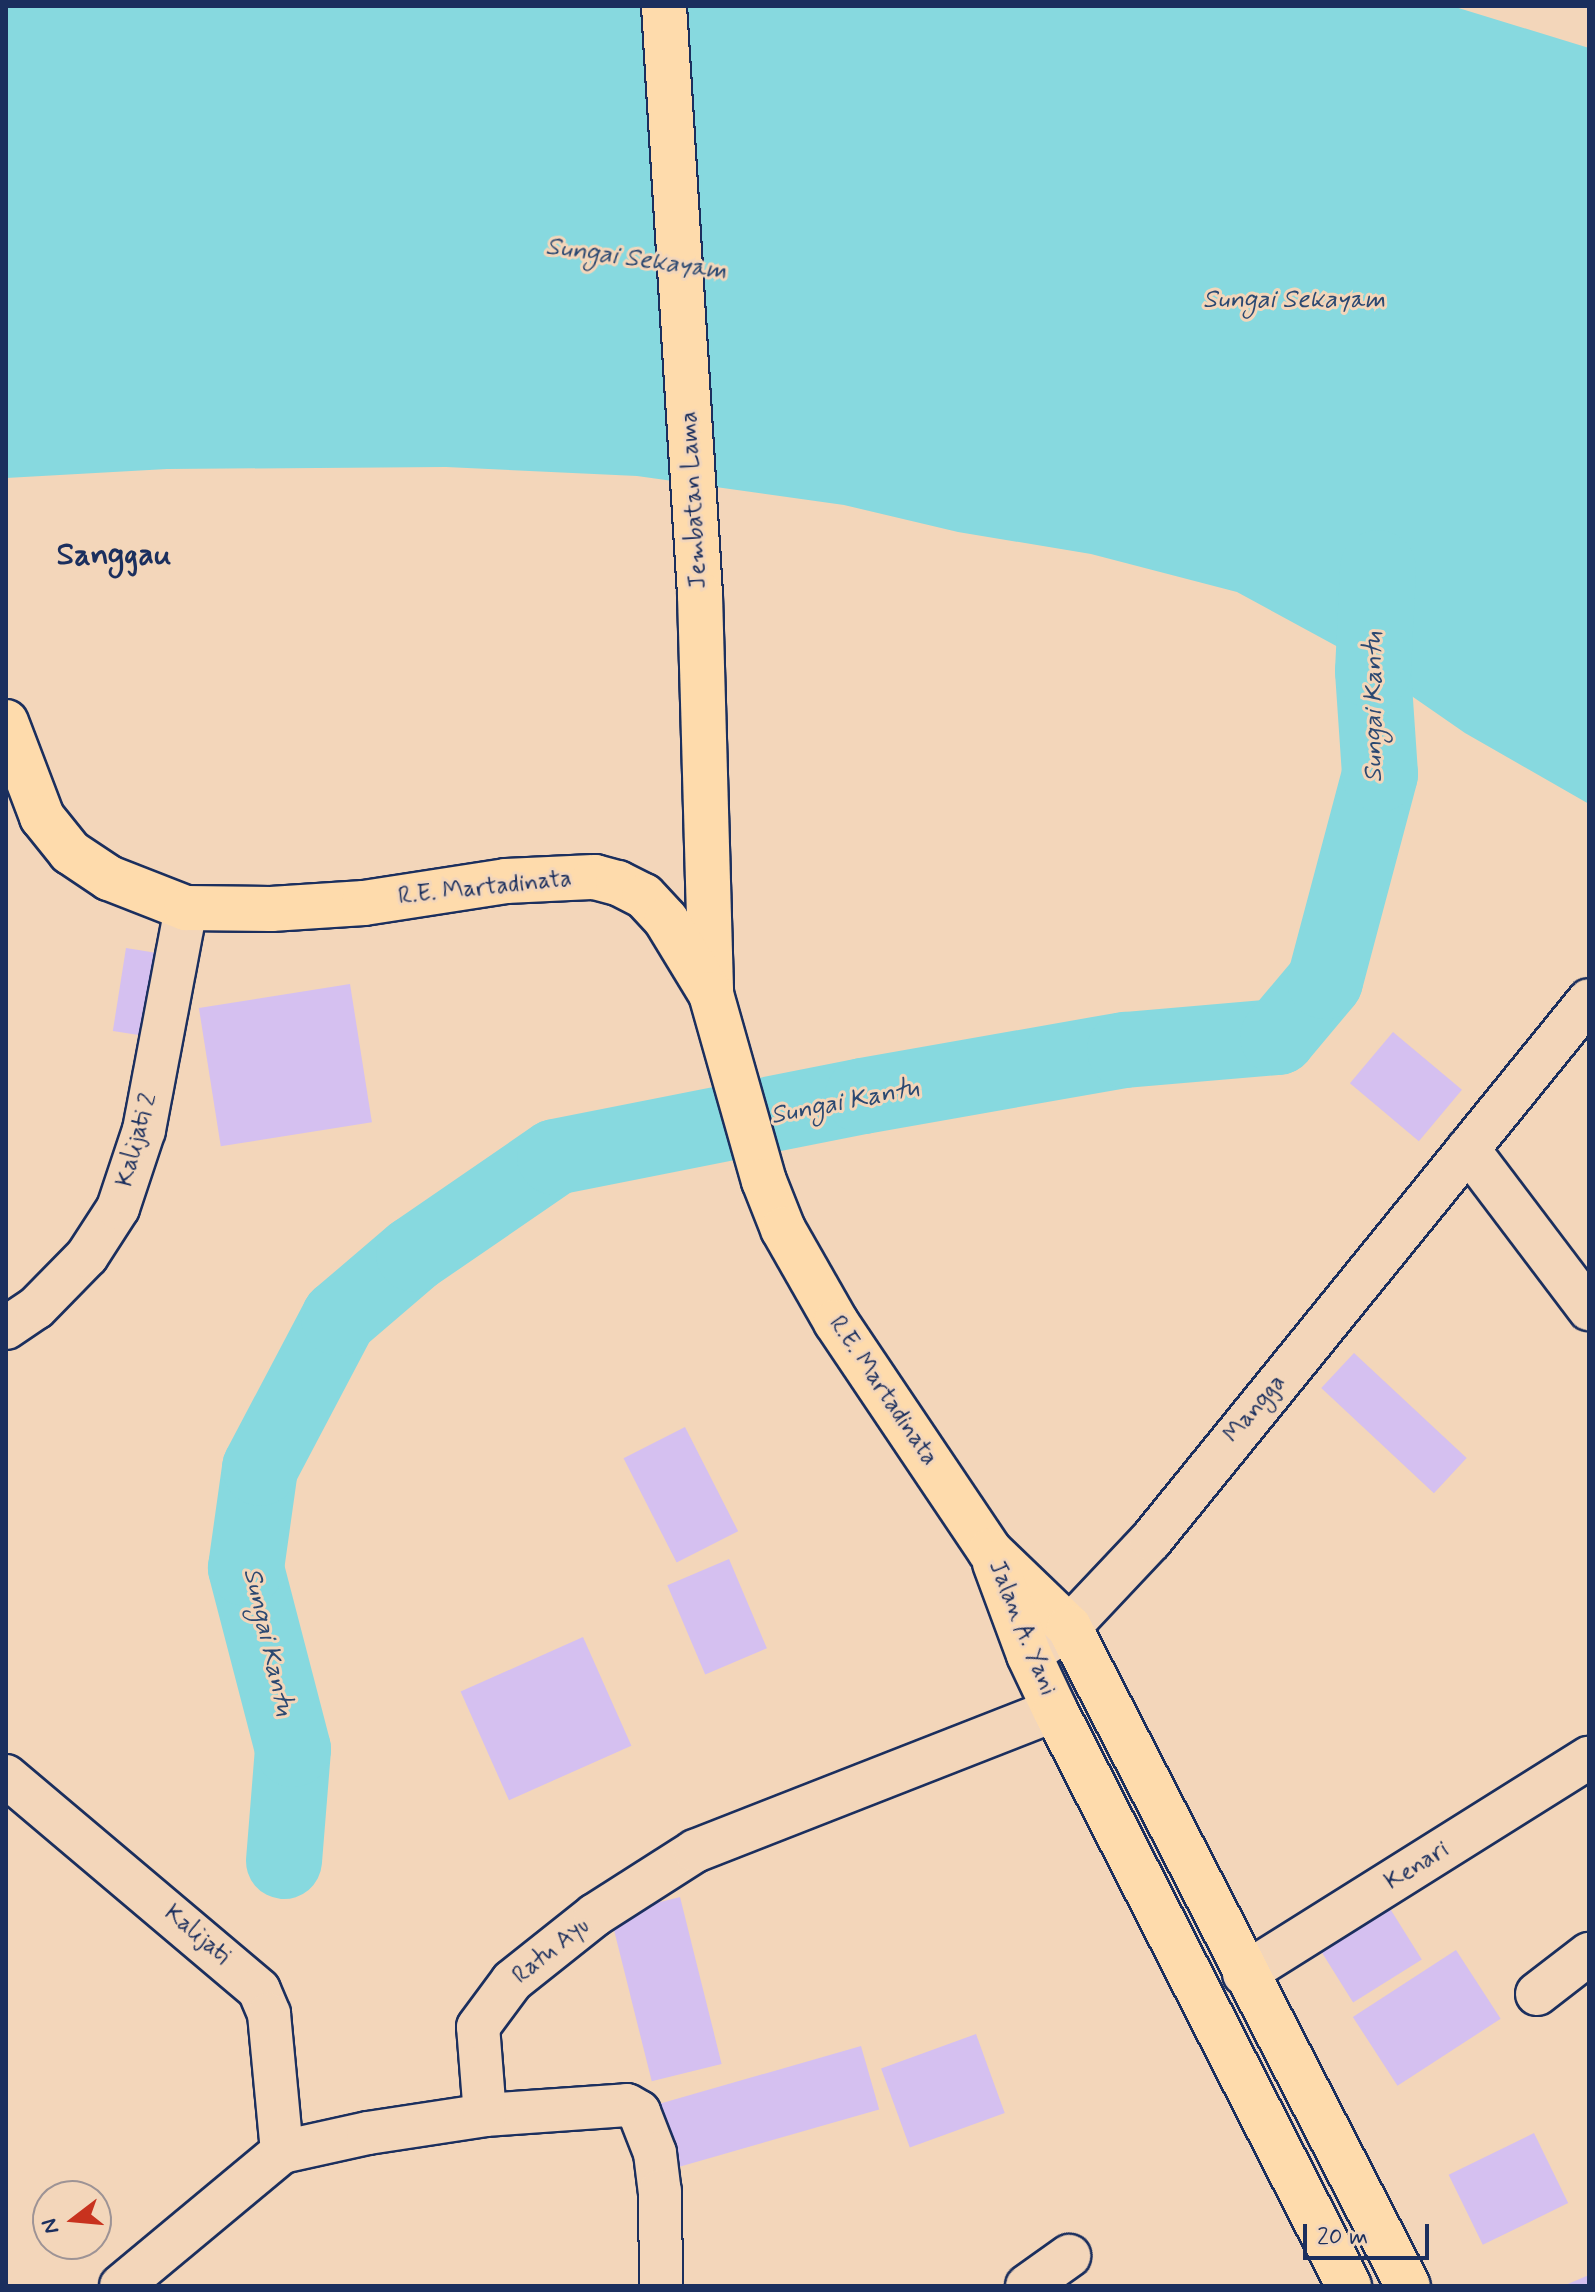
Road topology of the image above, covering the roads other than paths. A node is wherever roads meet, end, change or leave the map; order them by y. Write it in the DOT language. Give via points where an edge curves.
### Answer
graph roads {
  1 [pos="664,6"];
  2 [pos="6,722"];
  3 [pos="186,908"];
  4 [pos="711,994"];
  5 [pos="1589,1000"];
  6 [pos="1468,1149"];
  7 [pos="1589,1309"];
  8 [pos="6,1328"];
  9 [pos="990,1551"];
  10 [pos="1069,1627"];
  11 [pos="1029,1655"];
  12 [pos="1055,1710"];
  13 [pos="1589,1758"];
  14 [pos="6,1776"];
  15 [pos="1589,1954"];
  16 [pos="1244,1974"];
  17 [pos="1537,1994"];
  18 [pos="485,2115"];
  19 [pos="282,2152"];
  20 [pos="1069,2256"];
  21 [pos="121,2286"];
  22 [pos="661,2286"];
  23 [pos="1027,2286"];
  24 [pos="1349,2286"];
  25 [pos="1408,2286"];
  1 -- 4 [label="highway, Jembatan Lama" via="700,595"];
  2 -- 3 [label="highway, R.E. Martadinata" via="42,817 70,852 109,878"];
  3 -- 4 [label="highway, R.E. Martadinata" via="364,903 506,881 595,877 644,896 666,920"];
  3 -- 8 [label="street, Kalijati 2" via="144,1130 118,1208 87,1256 36,1308"];
  4 -- 9 [label="highway, R.E. Martadinata" via="764,1181 783,1229 836,1322"];
  5 -- 6 [label="street, Mangga"];
  6 -- 7 [label="street"];
  6 -- 10 [label="street, Mangga" via="1151,1540"];
  9 -- 10 [label="highway, Jalan A. Yani"];
  9 -- 11 [label="highway, Jalan A. Yani"];
  10 -- 11 [label="street, Mangga"];
  10 -- 16 [label="highway, Jalan A. Yani"];
  11 -- 12 [label="highway, Jalan A. Yani"];
  12 -- 18 [label="street, Ratu Ayu" via="728,1835 595,1915 512,1981 478,2027"];
  12 -- 24 [label="highway, Jalan A. Yani"];
  13 -- 16 [label="street, Kenari"];
  14 -- 19 [label="street, Kalijati" via="259,1990 269,2014"];
  15 -- 17 [label="street"];
  16 -- 25 [label="highway, Jalan A. Yani"];
  18 -- 19 [label="street"];
  18 -- 22 [label="street" via="627,2105 639,2112 655,2153 660,2191"];
  19 -- 21 [label="street"];
  20 -- 23 [label="street"];
}
